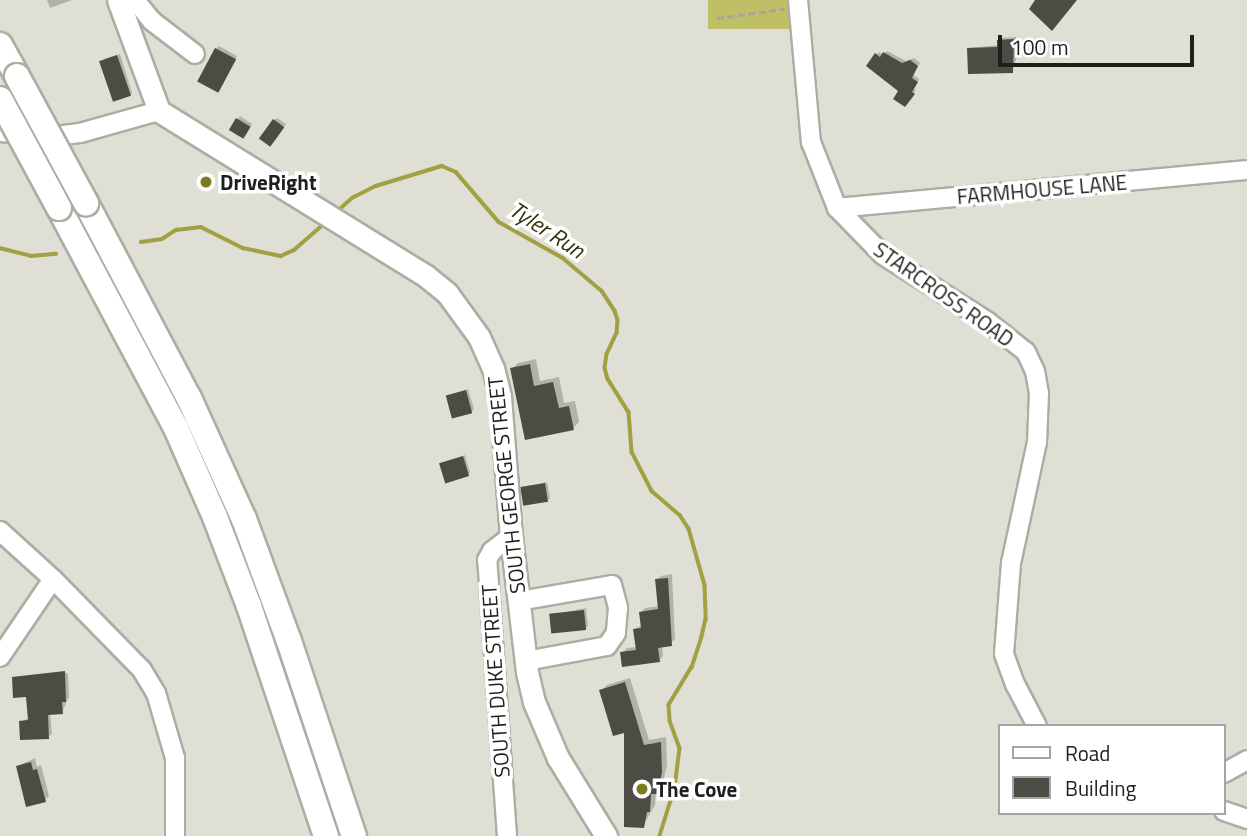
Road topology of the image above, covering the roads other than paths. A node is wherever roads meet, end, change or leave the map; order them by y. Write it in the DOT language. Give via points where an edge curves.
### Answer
graph roads {
  1 [pos="118,0"];
  2 [pos="135,0"];
  3 [pos="798,3"];
  4 [pos="0,46"];
  5 [pos="195,54"];
  6 [pos="0,99"];
  7 [pos="159,111"];
  8 [pos="0,132"];
  9 [pos="1247,170"];
  10 [pos="837,208"];
  11 [pos="0,531"];
  12 [pos="511,536"];
  13 [pos="53,579"];
  14 [pos="519,601"];
  15 [pos="0,657"];
  16 [pos="526,667"];
  17 [pos="1036,724"];
  18 [pos="1247,760"];
  19 [pos="1226,772"];
  20 [pos="1226,812"];
  21 [pos="1247,819"];
  22 [pos="175,836"];
  23 [pos="326,836"];
  24 [pos="354,836"];
  25 [pos="507,836"];
  26 [pos="606,836"];
  1 -- 7 [label="main road"];
  2 -- 5 [label="street" via="152,21"];
  3 -- 10 [label="street, STARCROSS ROAD" via="811,142"];
  4 -- 24 [label="highway, bridge" via="189,398 244,519"];
  6 -- 23 [label="highway, bridge" via="176,428 249,606"];
  7 -- 8 [label="street" via="68,135"];
  7 -- 12 [label="main road, SOUTH GEORGE STREET" via="447,293 479,337 493,368 500,397"];
  9 -- 10 [label="street, FARMHOUSE LANE"];
  10 -- 17 [label="street, STARCROSS ROAD" via="883,255 1026,352 1035,371 1037,442 1011,563 1004,654"];
  11 -- 13 [label="street"];
  12 -- 14 [label="main road, SOUTH GEORGE STREET"];
  12 -- 25 [label="street, SOUTH DUKE STREET" via="487,560"];
  13 -- 15 [label="street"];
  13 -- 22 [label="street" via="142,670 156,693 175,758"];
  14 -- 16 [label="main road, SOUTH GEORGE STREET"];
  14 -- 16 [label="street" via="612,585 618,608 616,633 607,646"];
  16 -- 26 [label="main road, SOUTH GEORGE STREET" via="534,702 558,758"];
  18 -- 19 [label="street"];
  20 -- 21 [label="street"];
}
